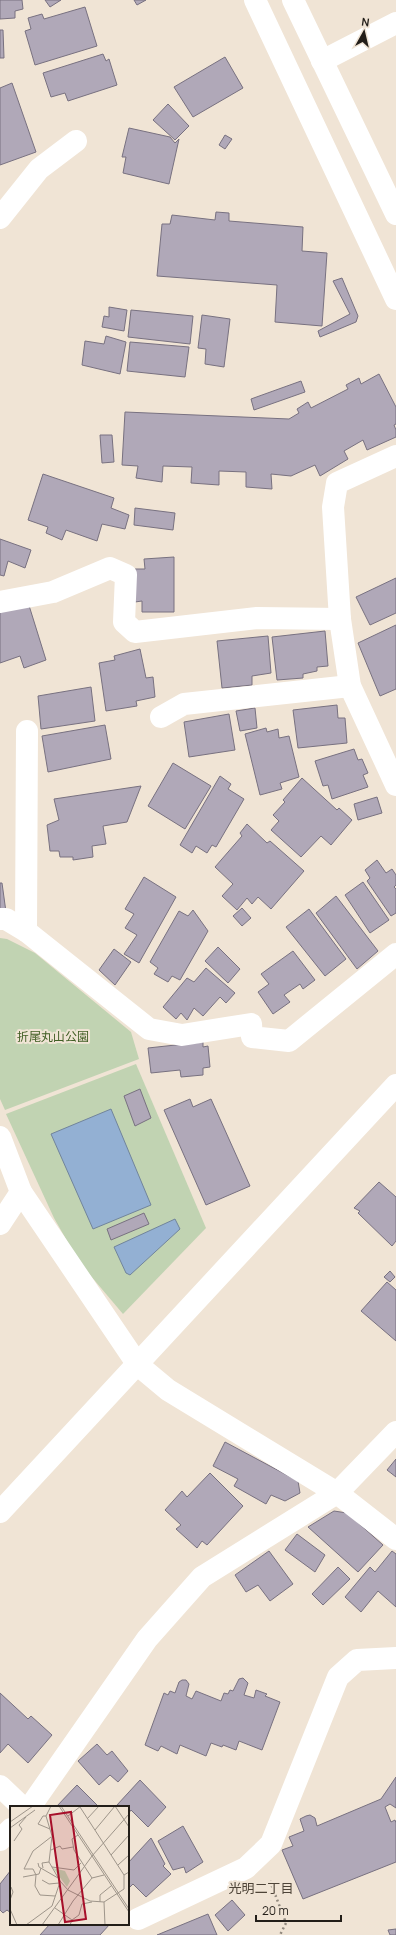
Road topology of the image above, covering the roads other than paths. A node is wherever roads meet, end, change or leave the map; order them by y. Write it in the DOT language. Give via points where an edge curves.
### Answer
graph roads {
  1 [pos="255,0"];
  2 [pos="293,0"];
  3 [pos="396,23"];
  4 [pos="322,61"];
  5 [pos="76,141"];
  6 [pos="396,214"];
  7 [pos="0,218"];
  8 [pos="396,299"];
  9 [pos="396,456"];
  10 [pos="0,602"];
  11 [pos="340,619"];
  12 [pos="350,686"];
  13 [pos="161,717"];
  14 [pos="27,731"];
  15 [pos="396,784"];
  16 [pos="0,919"];
  17 [pos="26,931"];
  18 [pos="396,954"];
  19 [pos="396,1085"];
  20 [pos="0,1136"];
  21 [pos="21,1192"];
  22 [pos="0,1224"];
  23 [pos="138,1365"];
  24 [pos="396,1432"];
  25 [pos="337,1493"];
  26 [pos="0,1512"];
  27 [pos="396,1539"];
  28 [pos="396,1658"];
  29 [pos="0,1786"];
  30 [pos="21,1806"];
  31 [pos="31,1806"];
  32 [pos="10,1830"];
  33 [pos="0,1840"];
  34 [pos="132,1921"];
  1 -- 8 [label="street"];
  2 -- 4 [label="street"];
  3 -- 4 [label="street"];
  4 -- 6 [label="street"];
  5 -- 7 [label="street" via="39,169"];
  9 -- 11 [label="street" via="337,483 333,507"];
  10 -- 11 [label="street" via="53,592 110,568 126,575 124,622 135,632 257,618"];
  11 -- 12 [label="street"];
  12 -- 13 [label="street" via="184,704"];
  12 -- 15 [label="street"];
  14 -- 17 [label="street"];
  16 -- 17 [label="street" via="6,919"];
  17 -- 18 [label="street" via="149,1029 182,1035 251,1024 252,1037 288,1041"];
  19 -- 23 [label="street"];
  20 -- 21 [label="street"];
  21 -- 22 [label="street"];
  21 -- 23 [label="street"];
  23 -- 25 [label="street" via="168,1390"];
  23 -- 26 [label="street"];
  24 -- 25 [label="street"];
  25 -- 27 [label="street"];
  25 -- 31 [label="street" via="202,1577 147,1639"];
  28 -- 34 [label="street" via="357,1660 338,1677 271,1844 261,1854 246,1868"];
  29 -- 30 [label="street"];
  32 -- 33 [label="street"];
}
